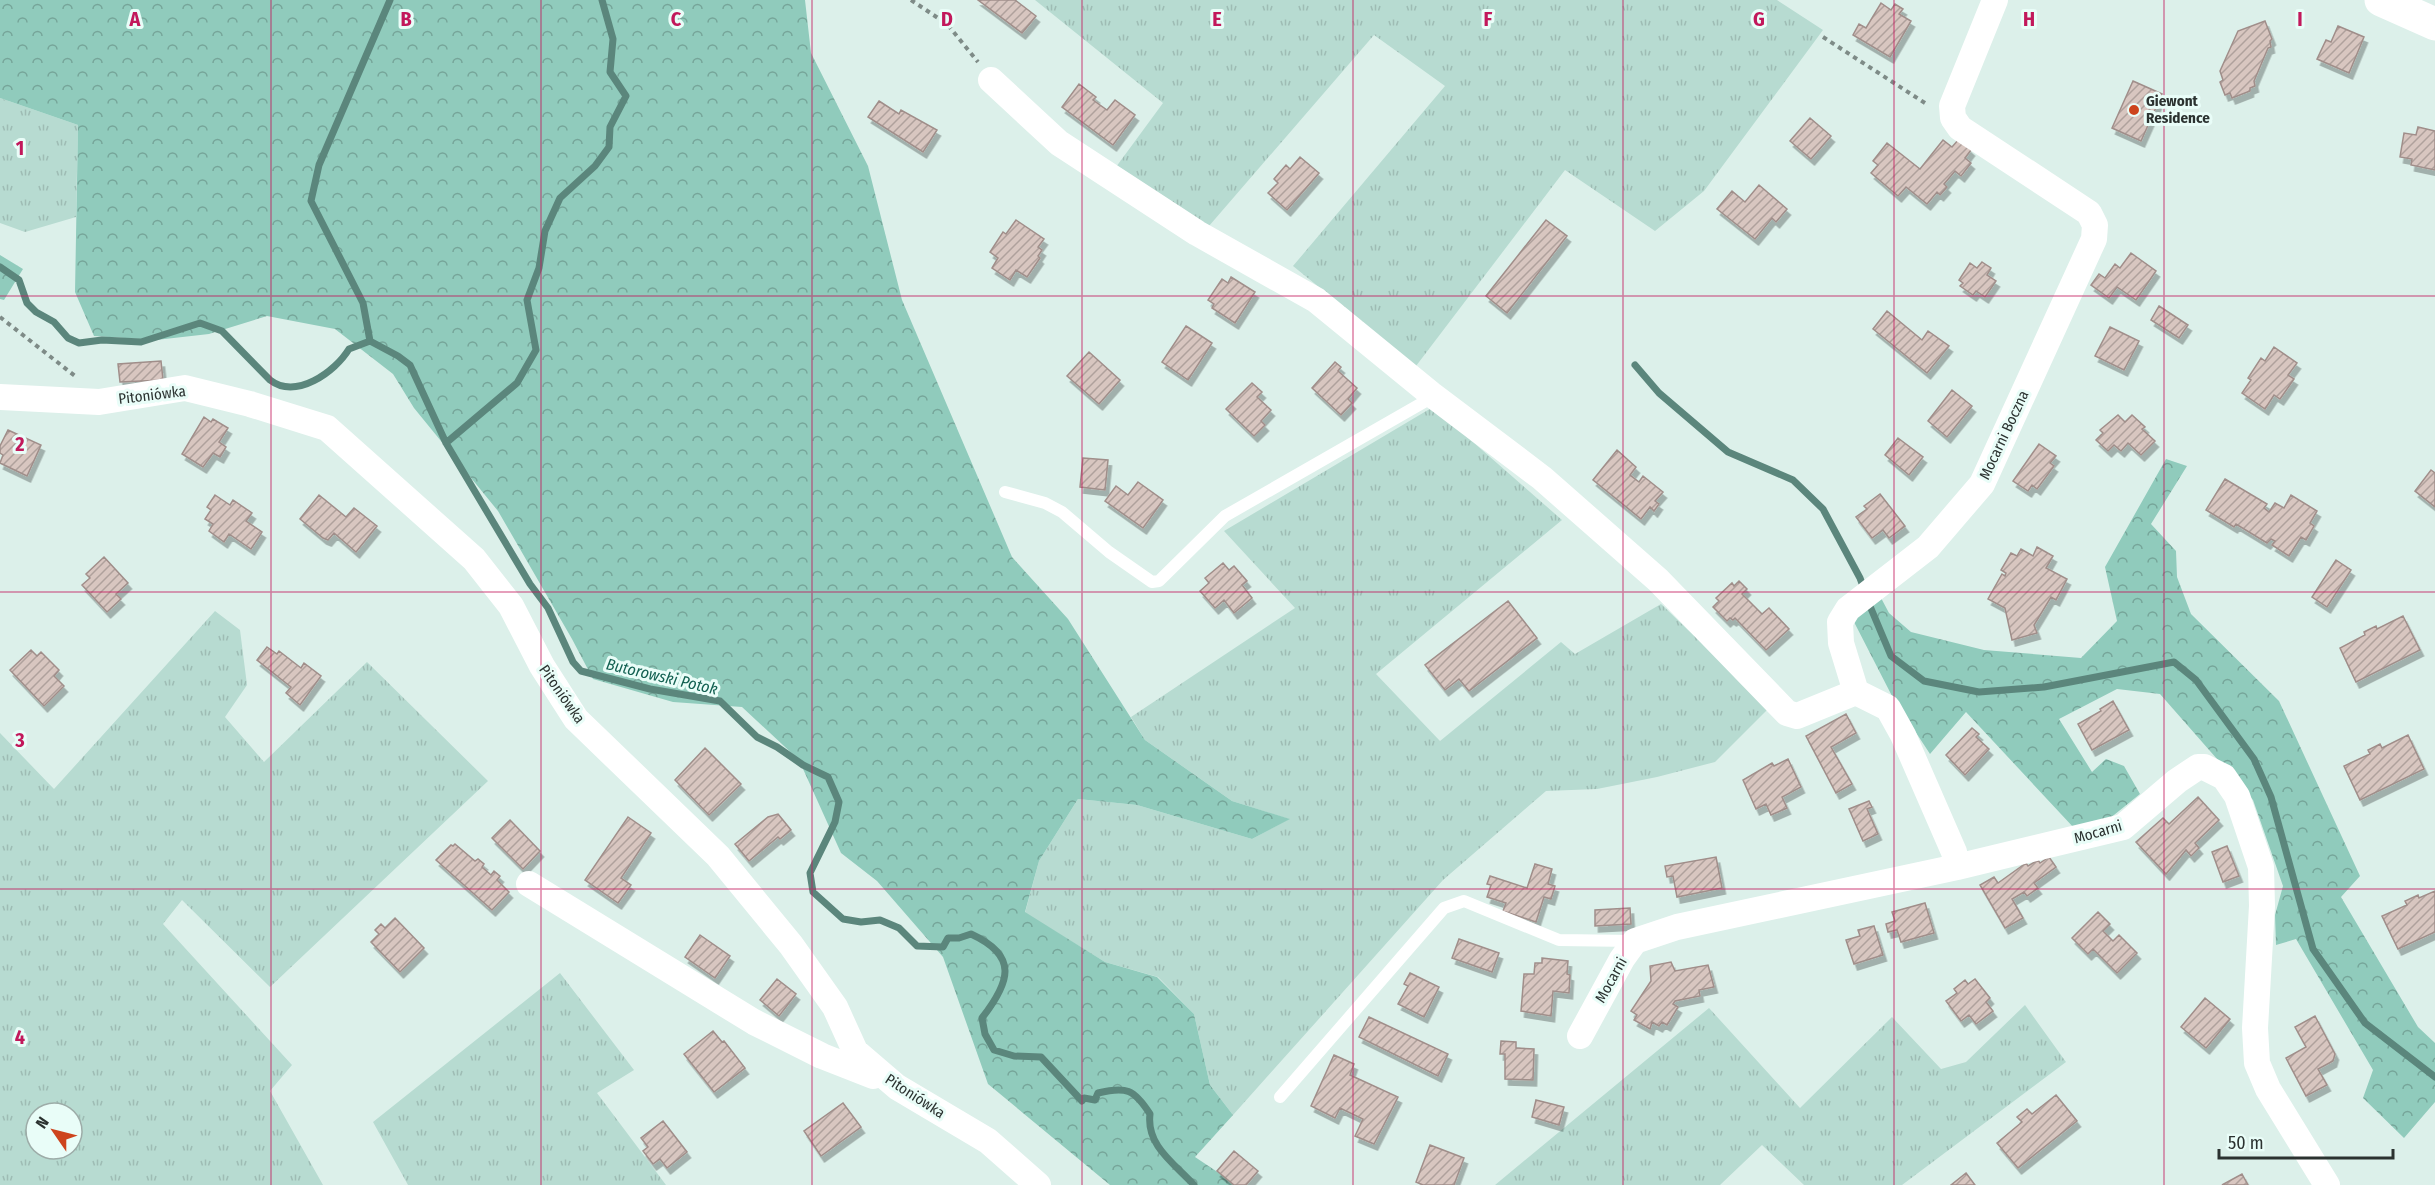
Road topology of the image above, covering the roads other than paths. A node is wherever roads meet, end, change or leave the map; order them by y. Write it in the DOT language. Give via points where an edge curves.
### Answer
graph roads {
  1 [pos="1995,0"];
  2 [pos="2382,0"];
  3 [pos="2435,24"];
  4 [pos="991,80"];
  5 [pos="1431,394"];
  6 [pos="0,397"];
  7 [pos="1005,492"];
  8 [pos="1856,693"];
  9 [pos="1957,867"];
  10 [pos="529,884"];
  11 [pos="1635,941"];
  12 [pos="1580,1036"];
  13 [pos="897,1087"];
  14 [pos="1280,1097"];
  15 [pos="1038,1185"];
  16 [pos="2327,1185"];
  1 -- 8 [label="street, Mocarni Boczna" via="1952,109 1953,118 1960,128 2089,213 2095,225 2094,238 1982,484 1928,547 1848,609 1840,622 1841,643"];
  2 -- 3 [label="street"];
  4 -- 5 [label="street" via="1059,143 1197,233 1316,300"];
  5 -- 7 [label="lane" via="1424,402 1225,516 1159,581 1152,582 1045,502"];
  5 -- 8 [label="street" via="1542,478 1649,572 1787,713 1797,716"];
  6 -- 13 [label="street, Pitoniówka" via="106,401 185,388 327,428 474,559 511,606 542,666 576,718 718,856 791,945 835,1007 855,1051"];
  8 -- 9 [label="street" via="1888,708 1950,841"];
  9 -- 11 [label="street, Mocarni" via="1677,927"];
  9 -- 16 [label="street, Mocarni" via="2123,827 2198,766 2224,777 2237,796 2261,867 2257,1063 2268,1089"];
  10 -- 13 [label="street" via="754,1022"];
  11 -- 12 [label="street, Mocarni"];
  11 -- 14 [label="lane" via="1559,940 1464,901 1444,908"];
  13 -- 15 [label="street, Pitoniówka" via="988,1141"];
}
